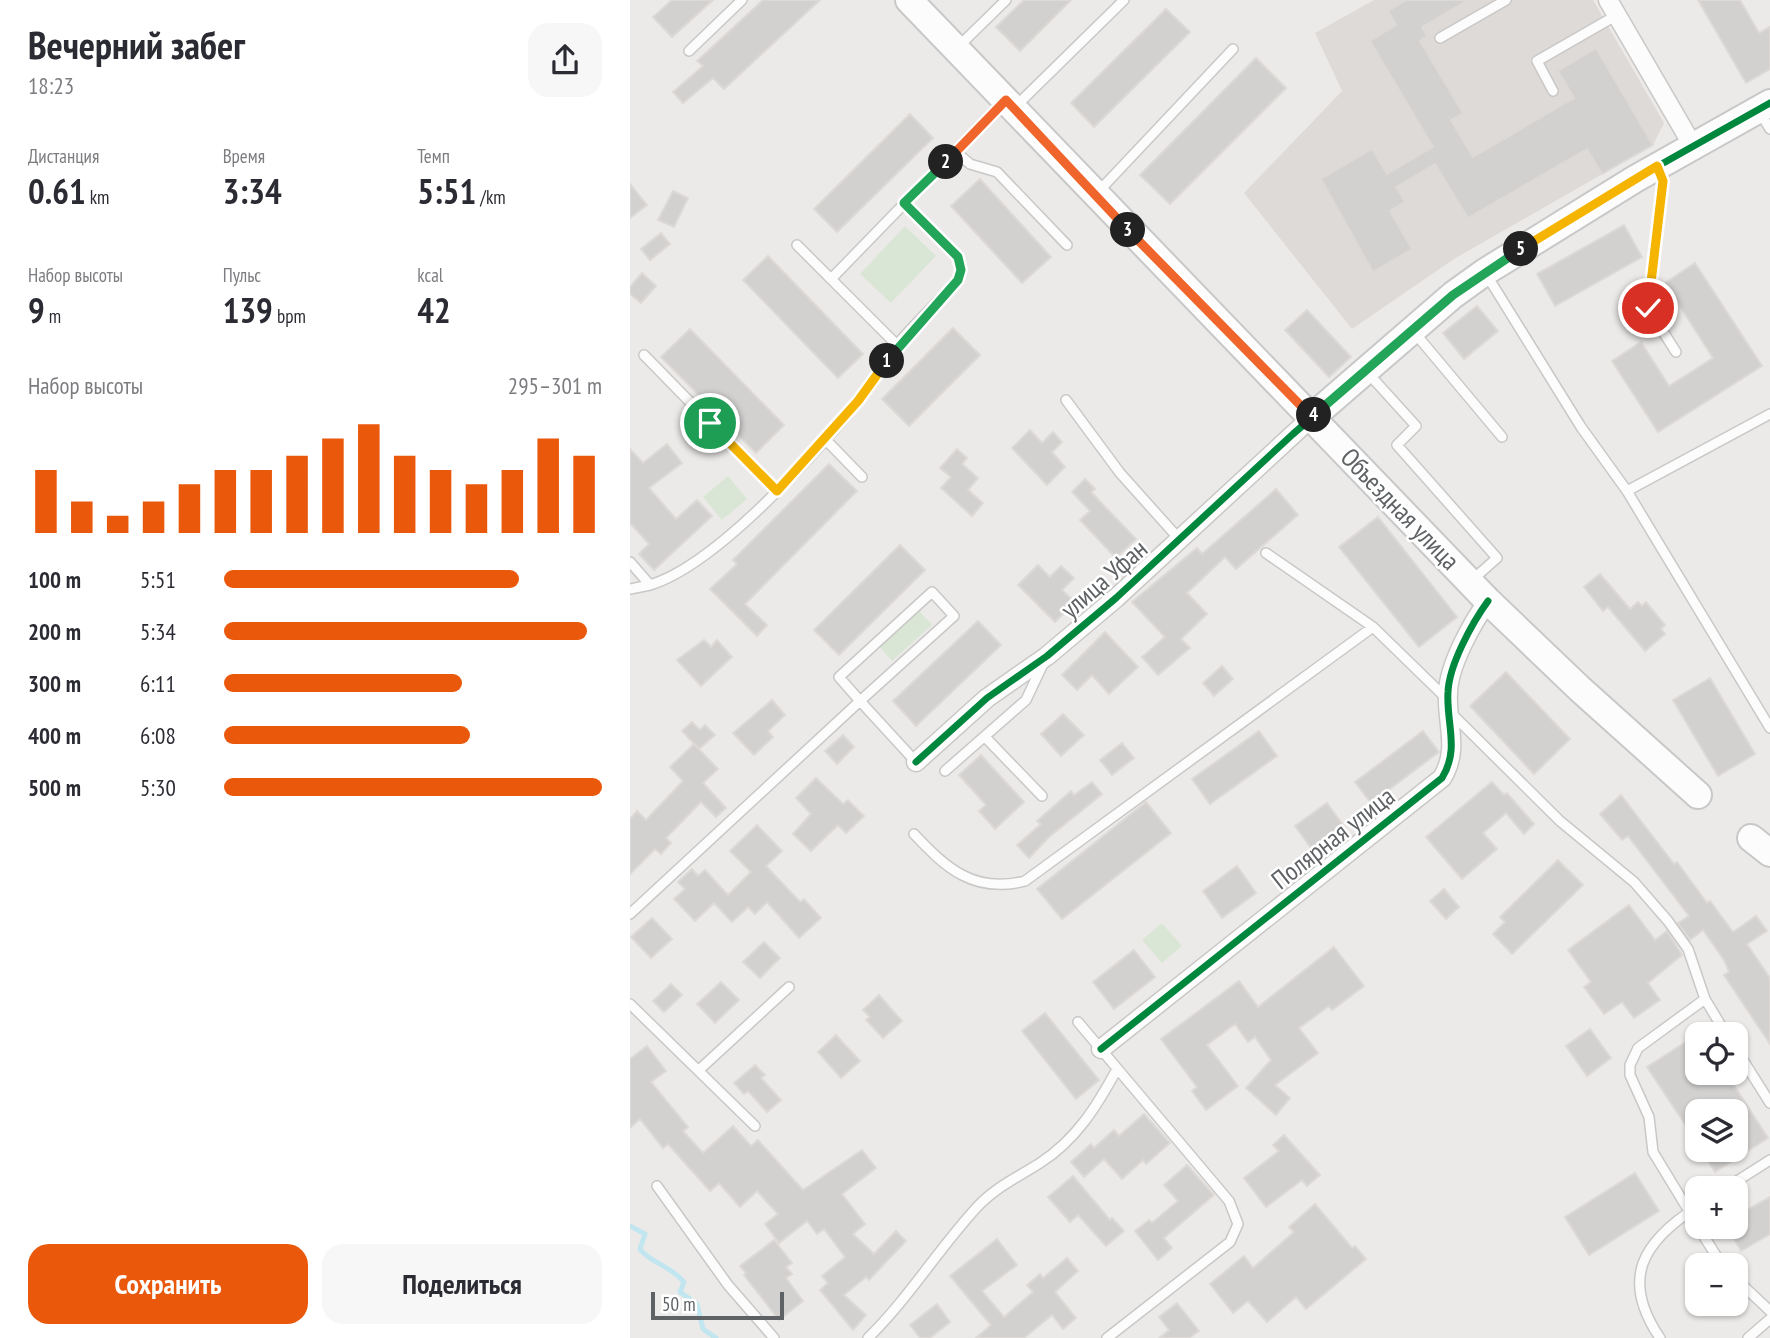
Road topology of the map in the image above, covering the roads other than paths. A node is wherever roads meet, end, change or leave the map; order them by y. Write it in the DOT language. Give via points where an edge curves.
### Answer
graph roads {
  1 [pos="742,0"];
  2 [pos="909,0"];
  3 [pos="1006,0"];
  4 [pos="1124,0"];
  5 [pos="1506,0"];
  6 [pos="1613,7"];
  7 [pos="1440,38"];
  8 [pos="957,48"];
  9 [pos="1233,49"];
  10 [pos="689,51"];
  11 [pos="1553,91"];
  12 [pos="1010,104"];
  13 [pos="1766,114"];
  14 [pos="1693,146"];
  15 [pos="956,152"];
  16 [pos="1657,166"];
  17 [pos="1095,195"];
  18 [pos="904,203"];
  19 [pos="797,245"];
  20 [pos="1067,245"];
  21 [pos="1485,272"];
  22 [pos="831,279"];
  23 [pos="1413,330"];
  24 [pos="897,345"];
  25 [pos="1676,352"];
  26 [pos="643,355"];
  27 [pos="1367,372"];
  28 [pos="1066,400"];
  29 [pos="1770,414"];
  30 [pos="1312,417"];
  31 [pos="1502,437"];
  32 [pos="825,439"];
  33 [pos="862,477"];
  34 [pos="777,491"];
  35 [pos="1628,491"];
  36 [pos="1180,540"];
  37 [pos="1266,553"];
  38 [pos="630,562"];
  39 [pos="1470,582"];
  40 [pos="650,584"];
  41 [pos="630,589"];
  42 [pos="1488,601"];
  43 [pos="1373,627"];
  44 [pos="1047,656"];
  45 [pos="860,701"];
  46 [pos="1448,705"];
  47 [pos="1770,729"];
  48 [pos="985,737"];
  49 [pos="916,762"];
  50 [pos="944,771"];
  51 [pos="1698,795"];
  52 [pos="1042,796"];
  53 [pos="914,834"];
  54 [pos="630,914"];
  55 [pos="789,987"];
  56 [pos="1705,999"];
  57 [pos="630,1003"];
  58 [pos="1078,1022"];
  59 [pos="1719,1022"];
  60 [pos="1101,1049"];
  61 [pos="1748,1068"];
  62 [pos="1118,1069"];
  63 [pos="699,1070"];
  64 [pos="1770,1103"];
  65 [pos="755,1126"];
  66 [pos="1770,1160"];
  67 [pos="1745,1176"];
  68 [pos="657,1186"];
  69 [pos="1685,1198"];
  70 [pos="1685,1216"];
  71 [pos="1748,1290"];
  72 [pos="1770,1311"];
  73 [pos="1770,1319"];
  74 [pos="774,1338"];
  75 [pos="867,1338"];
  76 [pos="1107,1338"];
  77 [pos="1660,1338"];
  78 [pos="1748,1338"];
  1 -- 10 [label="lane"];
  2 -- 8 [label="main road, Объездная улица"];
  3 -- 8 [label="lane"];
  4 -- 12 [label="lane"];
  5 -- 7 [label="lane"];
  6 -- 11 [label="lane" via="1536,61"];
  6 -- 14 [label="street"];
  8 -- 12 [label="main road, Объездная улица"];
  9 -- 17 [label="lane"];
  12 -- 15 [label="lane"];
  12 -- 17 [label="main road, Объездная улица"];
  13 -- 14 [label="main road"];
  14 -- 16 [label="main road"];
  15 -- 18 [label="lane"];
  15 -- 20 [label="lane" via="970,164 997,172"];
  16 -- 21 [label="main road"];
  16 -- 25 [label="lane" via="1663,181 1648,308"];
  17 -- 30 [label="main road, Объездная улица"];
  18 -- 22 [label="lane"];
  18 -- 24 [label="lane" via="958,257 961,270 958,280"];
  19 -- 22 [label="lane"];
  21 -- 23 [label="main road"];
  21 -- 35 [label="lane" via="1581,427"];
  22 -- 24 [label="lane"];
  23 -- 27 [label="main road"];
  23 -- 31 [label="lane"];
  24 -- 32 [label="lane"];
  26 -- 34 [label="lane"];
  27 -- 30 [label="main road"];
  27 -- 39 [label="lane" via="1416,426 1396,445 1497,558"];
  28 -- 36 [label="lane" via="1120,473"];
  29 -- 35 [label="lane"];
  30 -- 36 [label="street, улица Уфан"];
  30 -- 39 [label="main road, Объездная улица"];
  32 -- 33 [label="lane"];
  32 -- 34 [label="lane"];
  34 -- 40 [label="lane" via="696,563"];
  35 -- 47 [label="lane"];
  36 -- 44 [label="street, улица Уфан"];
  37 -- 43 [label="lane"];
  38 -- 40 [label="lane"];
  39 -- 42 [label="main road, Объездная улица"];
  40 -- 41 [label="lane"];
  42 -- 46 [label="street, Полярная улица" via="1451,677"];
  42 -- 51 [label="main road, Объездная улица"];
  43 -- 46 [label="lane"];
  43 -- 53 [label="lane" via="1025,881 1007,886 964,877 946,868"];
  44 -- 48 [label="lane" via="1026,700"];
  44 -- 49 [label="street, улица Уфан" via="987,698"];
  45 -- 45 [label="lane" via="954,616 932,592 839,677"];
  45 -- 49 [label="lane"];
  45 -- 54 [label="lane"];
  46 -- 56 [label="lane" via="1560,821 1634,882 1681,936"];
  46 -- 60 [label="street, Полярная улица" via="1453,751 1442,778"];
  48 -- 50 [label="lane"];
  48 -- 52 [label="lane"];
  55 -- 63 [label="lane"];
  56 -- 59 [label="lane"];
  56 -- 69 [label="lane" via="1638,1048 1630,1065 1649,1117 1653,1153"];
  57 -- 63 [label="lane"];
  58 -- 60 [label="lane"];
  60 -- 62 [label="lane"];
  61 -- 64 [label="lane"];
  62 -- 75 [label="lane" via="1081,1128 1060,1149 984,1200"];
  62 -- 76 [label="lane" via="1229,1201 1238,1224 1230,1242"];
  63 -- 65 [label="lane"];
  66 -- 67 [label="lane"];
  68 -- 74 [label="lane" via="728,1285"];
  70 -- 77 [label="lane" via="1658,1238 1640,1277 1641,1308"];
  71 -- 72 [label="lane"];
  73 -- 78 [label="lane"];
}
